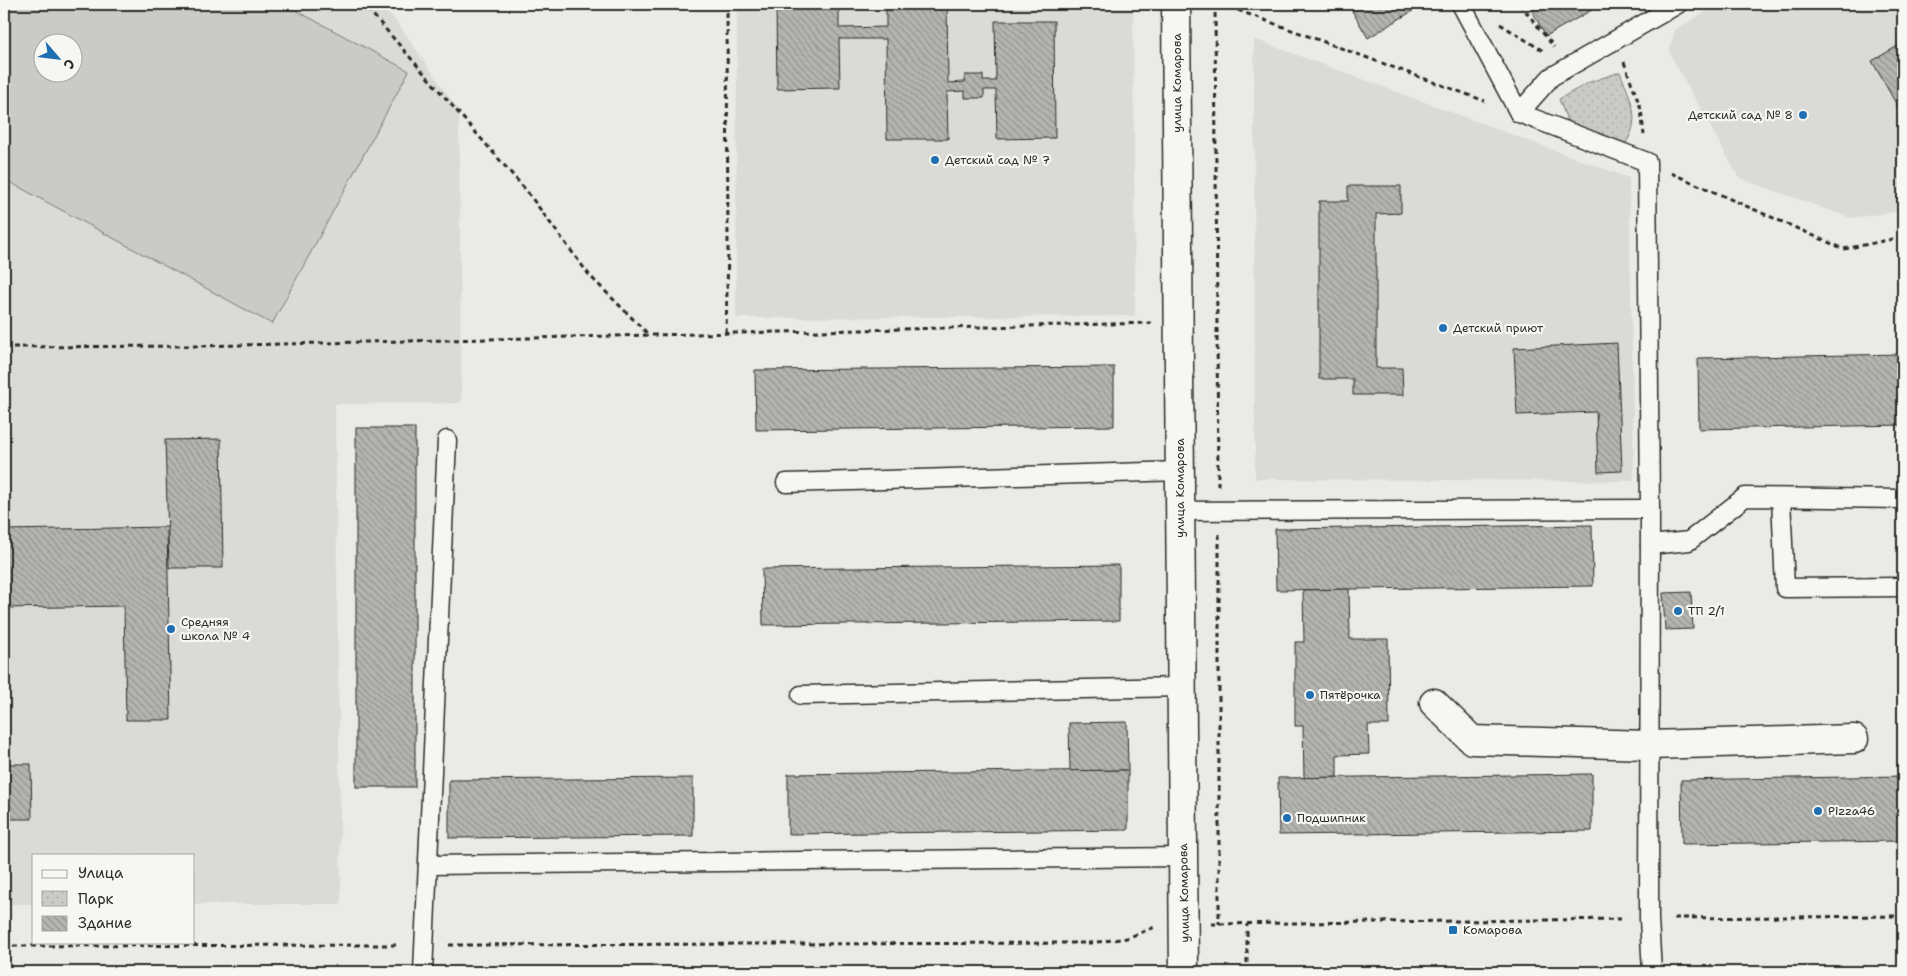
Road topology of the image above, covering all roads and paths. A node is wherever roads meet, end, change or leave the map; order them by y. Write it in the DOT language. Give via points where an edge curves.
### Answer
graph roads {
  1 [pos="360,4"];
  2 [pos="727,4"];
  3 [pos="1176,4"];
  4 [pos="1215,4"];
  5 [pos="1221,4"];
  6 [pos="1461,4"];
  7 [pos="1520,4"];
  8 [pos="1678,4"];
  9 [pos="1493,20"];
  10 [pos="1619,38"];
  11 [pos="1569,67"];
  12 [pos="1518,113"];
  13 [pos="1647,162"];
  14 [pos="1903,237"];
  15 [pos="1151,322"];
  16 [pos="726,333"];
  17 [pos="650,335"];
  18 [pos="4,347"];
  19 [pos="447,440"];
  20 [pos="1180,471"];
  21 [pos="786,482"];
  22 [pos="1781,498"];
  23 [pos="1903,499"];
  24 [pos="1650,509"];
  25 [pos="1180,511"];
  26 [pos="1218,511"];
  27 [pos="1650,545"];
  28 [pos="1903,587"];
  29 [pos="1182,688"];
  30 [pos="802,695"];
  31 [pos="1434,703"];
  32 [pos="1854,739"];
  33 [pos="1649,745"];
  34 [pos="1183,856"];
  35 [pos="428,865"];
  36 [pos="1903,916"];
  37 [pos="1649,919"];
  38 [pos="1219,924"];
  39 [pos="1247,924"];
  40 [pos="1184,925"];
  41 [pos="424,945"];
  42 [pos="4,946"];
  43 [pos="423,972"];
  44 [pos="1184,972"];
  45 [pos="1247,972"];
  46 [pos="1652,972"];
  1 -- 17 [label="path" via="367,8 525,189 590,276"];
  2 -- 16 [label="path"];
  3 -- 20 [label="street, улица Комарова"];
  4 -- 26 [label="path"];
  5 -- 12 [label="path"];
  6 -- 12 [label="lane"];
  7 -- 11 [label="path"];
  8 -- 10 [label="lane"];
  9 -- 11 [label="path"];
  10 -- 11 [label="lane"];
  10 -- 13 [label="path" via="1641,109"];
  11 -- 12 [label="lane" via="1551,77"];
  12 -- 13 [label="lane"];
  13 -- 14 [label="path" via="1844,249"];
  13 -- 24 [label="lane"];
  15 -- 16 [label="path"];
  16 -- 17 [label="path"];
  17 -- 18 [label="path" via="199,346"];
  19 -- 35 [label="lane"];
  20 -- 21 [label="lane"];
  20 -- 25 [label="street, улица Комарова"];
  22 -- 23 [label="lane"];
  22 -- 27 [label="lane" via="1745,497 1689,541"];
  22 -- 28 [label="lane" via="1786,588"];
  24 -- 26 [label="lane"];
  24 -- 27 [label="lane"];
  25 -- 26 [label="lane"];
  25 -- 29 [label="street, улица Комарова"];
  26 -- 38 [label="path"];
  27 -- 33 [label="lane"];
  29 -- 30 [label="lane"];
  29 -- 34 [label="street, улица Комарова"];
  31 -- 33 [label="street" via="1472,740"];
  32 -- 33 [label="street"];
  33 -- 37 [label="lane"];
  34 -- 35 [label="lane"];
  34 -- 40 [label="street, улица Комарова"];
  35 -- 41 [label="lane"];
  36 -- 37 [label="path"];
  37 -- 39 [label="path"];
  37 -- 46 [label="lane"];
  38 -- 39 [label="path"];
  38 -- 40 [label="path"];
  39 -- 45 [label="path"];
  40 -- 41 [label="path" via="1154,927 1127,938 1090,943"];
  40 -- 44 [label="street, улица Комарова"];
  41 -- 42 [label="path"];
  41 -- 43 [label="lane"];
}
